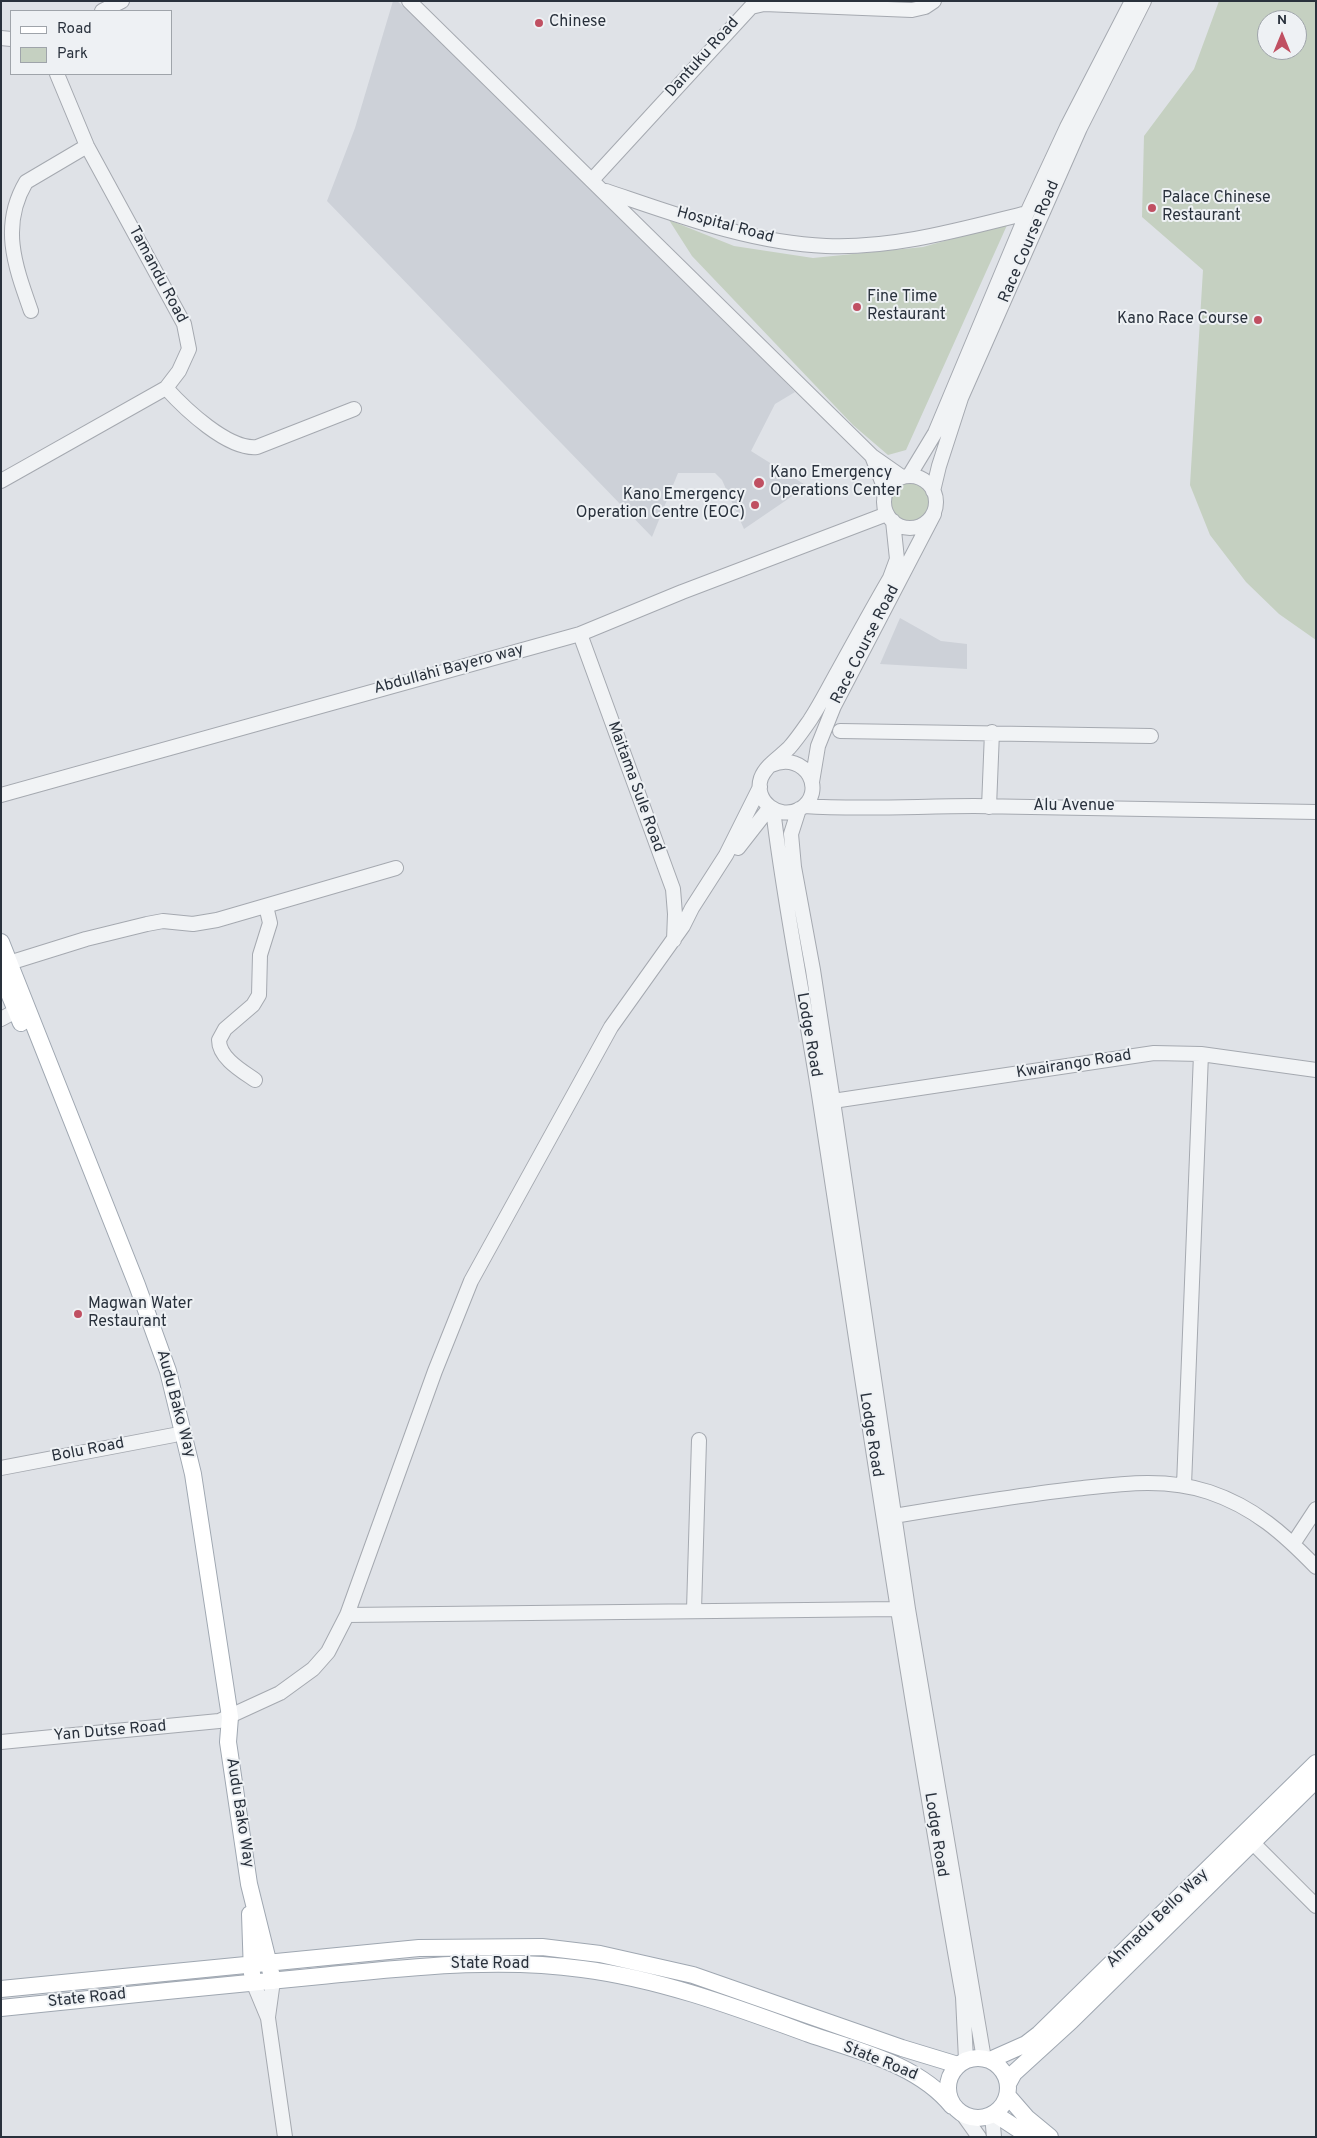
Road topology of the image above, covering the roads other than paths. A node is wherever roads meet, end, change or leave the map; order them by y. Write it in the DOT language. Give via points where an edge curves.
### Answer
graph roads {
  1 [pos="122,1"];
  2 [pos="410,1"];
  3 [pos="934,1"];
  4 [pos="1132,1"];
  5 [pos="1144,1"];
  6 [pos="104,10"];
  7 [pos="57,75"];
  8 [pos="87,146"];
  9 [pos="592,180"];
  10 [pos="602,189"];
  11 [pos="1027,213"];
  12 [pos="31,311"];
  13 [pos="166,388"];
  14 [pos="354,409"];
  15 [pos="872,456"];
  16 [pos="905,477"];
  17 [pos="1,481"];
  18 [pos="933,491"];
  19 [pos="886,492"];
  20 [pos="934,514"];
  21 [pos="890,518"];
  22 [pos="580,634"];
  23 [pos="840,731"];
  24 [pos="992,732"];
  25 [pos="1151,736"];
  26 [pos="771,765"];
  27 [pos="760,787"];
  28 [pos="812,787"];
  29 [pos="1,795"];
  30 [pos="989,806"];
  31 [pos="771,808"];
  32 [pos="802,808"];
  33 [pos="832,808"];
  34 [pos="1316,812"];
  35 [pos="396,868"];
  36 [pos="266,906"];
  37 [pos="683,926"];
  38 [pos="1,942"];
  39 [pos="673,942"];
  40 [pos="5,969"];
  41 [pos="4,990"];
  42 [pos="16,1011"];
  43 [pos="1,1019"];
  44 [pos="1201,1054"];
  45 [pos="1316,1070"];
  46 [pos="255,1080"];
  47 [pos="833,1101"];
  48 [pos="174,1435"];
  49 [pos="698,1440"];
  50 [pos="1,1468"];
  51 [pos="1184,1485"];
  52 [pos="1316,1509"];
  53 [pos="894,1516"];
  54 [pos="1294,1544"];
  55 [pos="1316,1567"];
  56 [pos="898,1609"];
  57 [pos="694,1610"];
  58 [pos="347,1615"];
  59 [pos="224,1719"];
  60 [pos="1,1742"];
  61 [pos="1316,1763"];
  62 [pos="1316,1780"];
  63 [pos="1248,1838"];
  64 [pos="249,1884"];
  65 [pos="1190,1896"];
  66 [pos="1316,1906"];
  67 [pos="270,1964"];
  68 [pos="251,1965"];
  69 [pos="273,1981"];
  70 [pos="253,1982"];
  71 [pos="1,1990"];
  72 [pos="1,2008"];
  73 [pos="268,2018"];
  74 [pos="987,2059"];
  75 [pos="962,2063"];
  76 [pos="1008,2090"];
  77 [pos="958,2111"];
  78 [pos="994,2114"];
  79 [pos="285,2137"];
  80 [pos="979,2137"];
  81 [pos="994,2137"];
  82 [pos="1030,2137"];
  83 [pos="1050,2137"];
  1 -- 6 [label="street"];
  2 -- 9 [label="street, Hospital Road"];
  3 -- 9 [label="street, Dantuku Road" via="926,7 912,10 764,4 751,7"];
  4 -- 11 [label="street, Race Course Road"];
  5 -- 18 [label="street, Race Course Road" via="1080,128 961,398"];
  7 -- 8 [label="street, Tamandu Road"];
  8 -- 12 [label="street" via="26,182 19,191 8,226 8,240"];
  8 -- 13 [label="street, Tamandu Road" via="184,324 188,349 179,371"];
  9 -- 10 [label="street, Hospital Road"];
  10 -- 11 [label="street, Hospital Road" via="760,239 826,246 886,244"];
  10 -- 15 [label="street, Hospital Road"];
  11 -- 16 [label="street, Race Course Road" via="935,433"];
  13 -- 14 [label="street" via="190,414 249,448"];
  13 -- 17 [label="street, Tamandu Road"];
  15 -- 16 [label="street"];
  15 -- 19 [label="street, Hospital Road"];
  16 -- 18 [label="street" via="921,479"];
  16 -- 19 [label="street" via="893,483"];
  18 -- 20 [label="street"];
  19 -- 21 [label="street" via="884,501"];
  20 -- 21 [label="street" via="920,526 910,528"];
  20 -- 28 [label="street, Race Course Road" via="834,706 818,746"];
  21 -- 22 [label="street, Abdullahi Bayero way" via="682,592"];
  21 -- 26 [label="street, Race Course Road" via="897,558 890,578 813,716 789,748"];
  22 -- 29 [label="street, Abdullahi Bayero way"];
  22 -- 39 [label="street, Maitama Sule Road" via="672,889 675,914"];
  23 -- 24 [label="street"];
  24 -- 25 [label="street"];
  24 -- 30 [label="street"];
  26 -- 27 [label="street" via="761,779"];
  26 -- 28 [label="street" via="780,761 796,763 808,772"];
  27 -- 31 [label="street" via="762,798"];
  27 -- 37 [label="street" via="726,855"];
  28 -- 32 [label="street"];
  28 -- 33 [label="street"];
  30 -- 33 [label="street, Alu Avenue"];
  30 -- 34 [label="street, Alu Avenue"];
  31 -- 32 [label="street" via="786,813"];
  31 -- 37 [label="street" via="747,835 697,911"];
  31 -- 56 [label="street, Lodge Road"];
  32 -- 33 [label="street, Alu Avenue"];
  32 -- 47 [label="street, Lodge Road" via="791,834 794,867"];
  35 -- 36 [label="street"];
  36 -- 40 [label="street" via="200,923 163,921 147,924 86,939"];
  36 -- 46 [label="street" via="270,923 260,955 259,995 225,1029 219,1040 222,1051 235,1066"];
  37 -- 39 [label="street"];
  38 -- 40 [label="main road, Audu Bako Way"];
  39 -- 58 [label="street" via="611,1027 471,1281"];
  40 -- 41 [label="main road, Audu Bako Way"];
  40 -- 59 [label="main road, Audu Bako Way" via="137,1285 168,1371 193,1474"];
  41 -- 42 [label="main road, Audu Bako Way"];
  42 -- 43 [label="street"];
  42 -- 48 [label="main road, Audu Bako Way" via="150,1348"];
  44 -- 45 [label="street, Kwairango Road"];
  44 -- 47 [label="street, Kwairango Road" via="1154,1053"];
  44 -- 51 [label="street"];
  47 -- 53 [label="street, Lodge Road"];
  48 -- 50 [label="street, Bolu Road"];
  48 -- 59 [label="main road, Audu Bako Way"];
  49 -- 57 [label="street"];
  51 -- 53 [label="street" via="1157,1482 1125,1484"];
  51 -- 54 [label="street" via="1237,1503 1261,1516"];
  52 -- 54 [label="street"];
  53 -- 74 [label="street, Lodge Road"];
  54 -- 55 [label="street"];
  56 -- 57 [label="street"];
  56 -- 75 [label="street, Lodge Road" via="963,1997"];
  57 -- 58 [label="street"];
  58 -- 59 [label="street" via="328,1652 313,1669 280,1693"];
  59 -- 60 [label="street, Yan Dutse Road"];
  59 -- 64 [label="main road, Audu Bako Way"];
  61 -- 63 [label="main road, Ahmadu Bello Way"];
  62 -- 63 [label="main road, Ahmadu Bello Way"];
  63 -- 65 [label="main road, Ahmadu Bello Way"];
  63 -- 66 [label="street"];
  64 -- 67 [label="main road, Audu Bako Way"];
  64 -- 68 [label="main road, Audu Bako Way"];
  65 -- 74 [label="main road, Ahmadu Bello Way" via="1039,2034 1026,2044"];
  65 -- 76 [label="main road, Ahmadu Bello Way" via="1078,2014 1014,2074"];
  67 -- 68 [label="main road, State Road"];
  67 -- 69 [label="main road, Audu Bako Way"];
  67 -- 75 [label="main road, State Road" via="434,1948 542,1947 573,1950 693,1975 902,2048"];
  68 -- 70 [label="main road, Audu Bako Way"];
  68 -- 71 [label="main road, State Road"];
  69 -- 70 [label="main road, State Road"];
  69 -- 73 [label="street"];
  69 -- 77 [label="main road, State Road" via="457,1964 541,1965 618,1975 704,1997 889,2063 926,2081"];
  70 -- 72 [label="main road, State Road"];
  70 -- 73 [label="street"];
  73 -- 79 [label="street"];
  74 -- 75 [label="main road"];
  74 -- 76 [label="main road" via="1005,2074"];
  75 -- 77 [label="main road" via="948,2080 947,2089"];
  76 -- 78 [label="main road" via="1003,2105"];
  76 -- 83 [label="main road" via="1027,2118"];
  77 -- 78 [label="main road" via="983,2118"];
  77 -- 80 [label="street"];
  78 -- 81 [label="street"];
  78 -- 82 [label="main road"];
}
